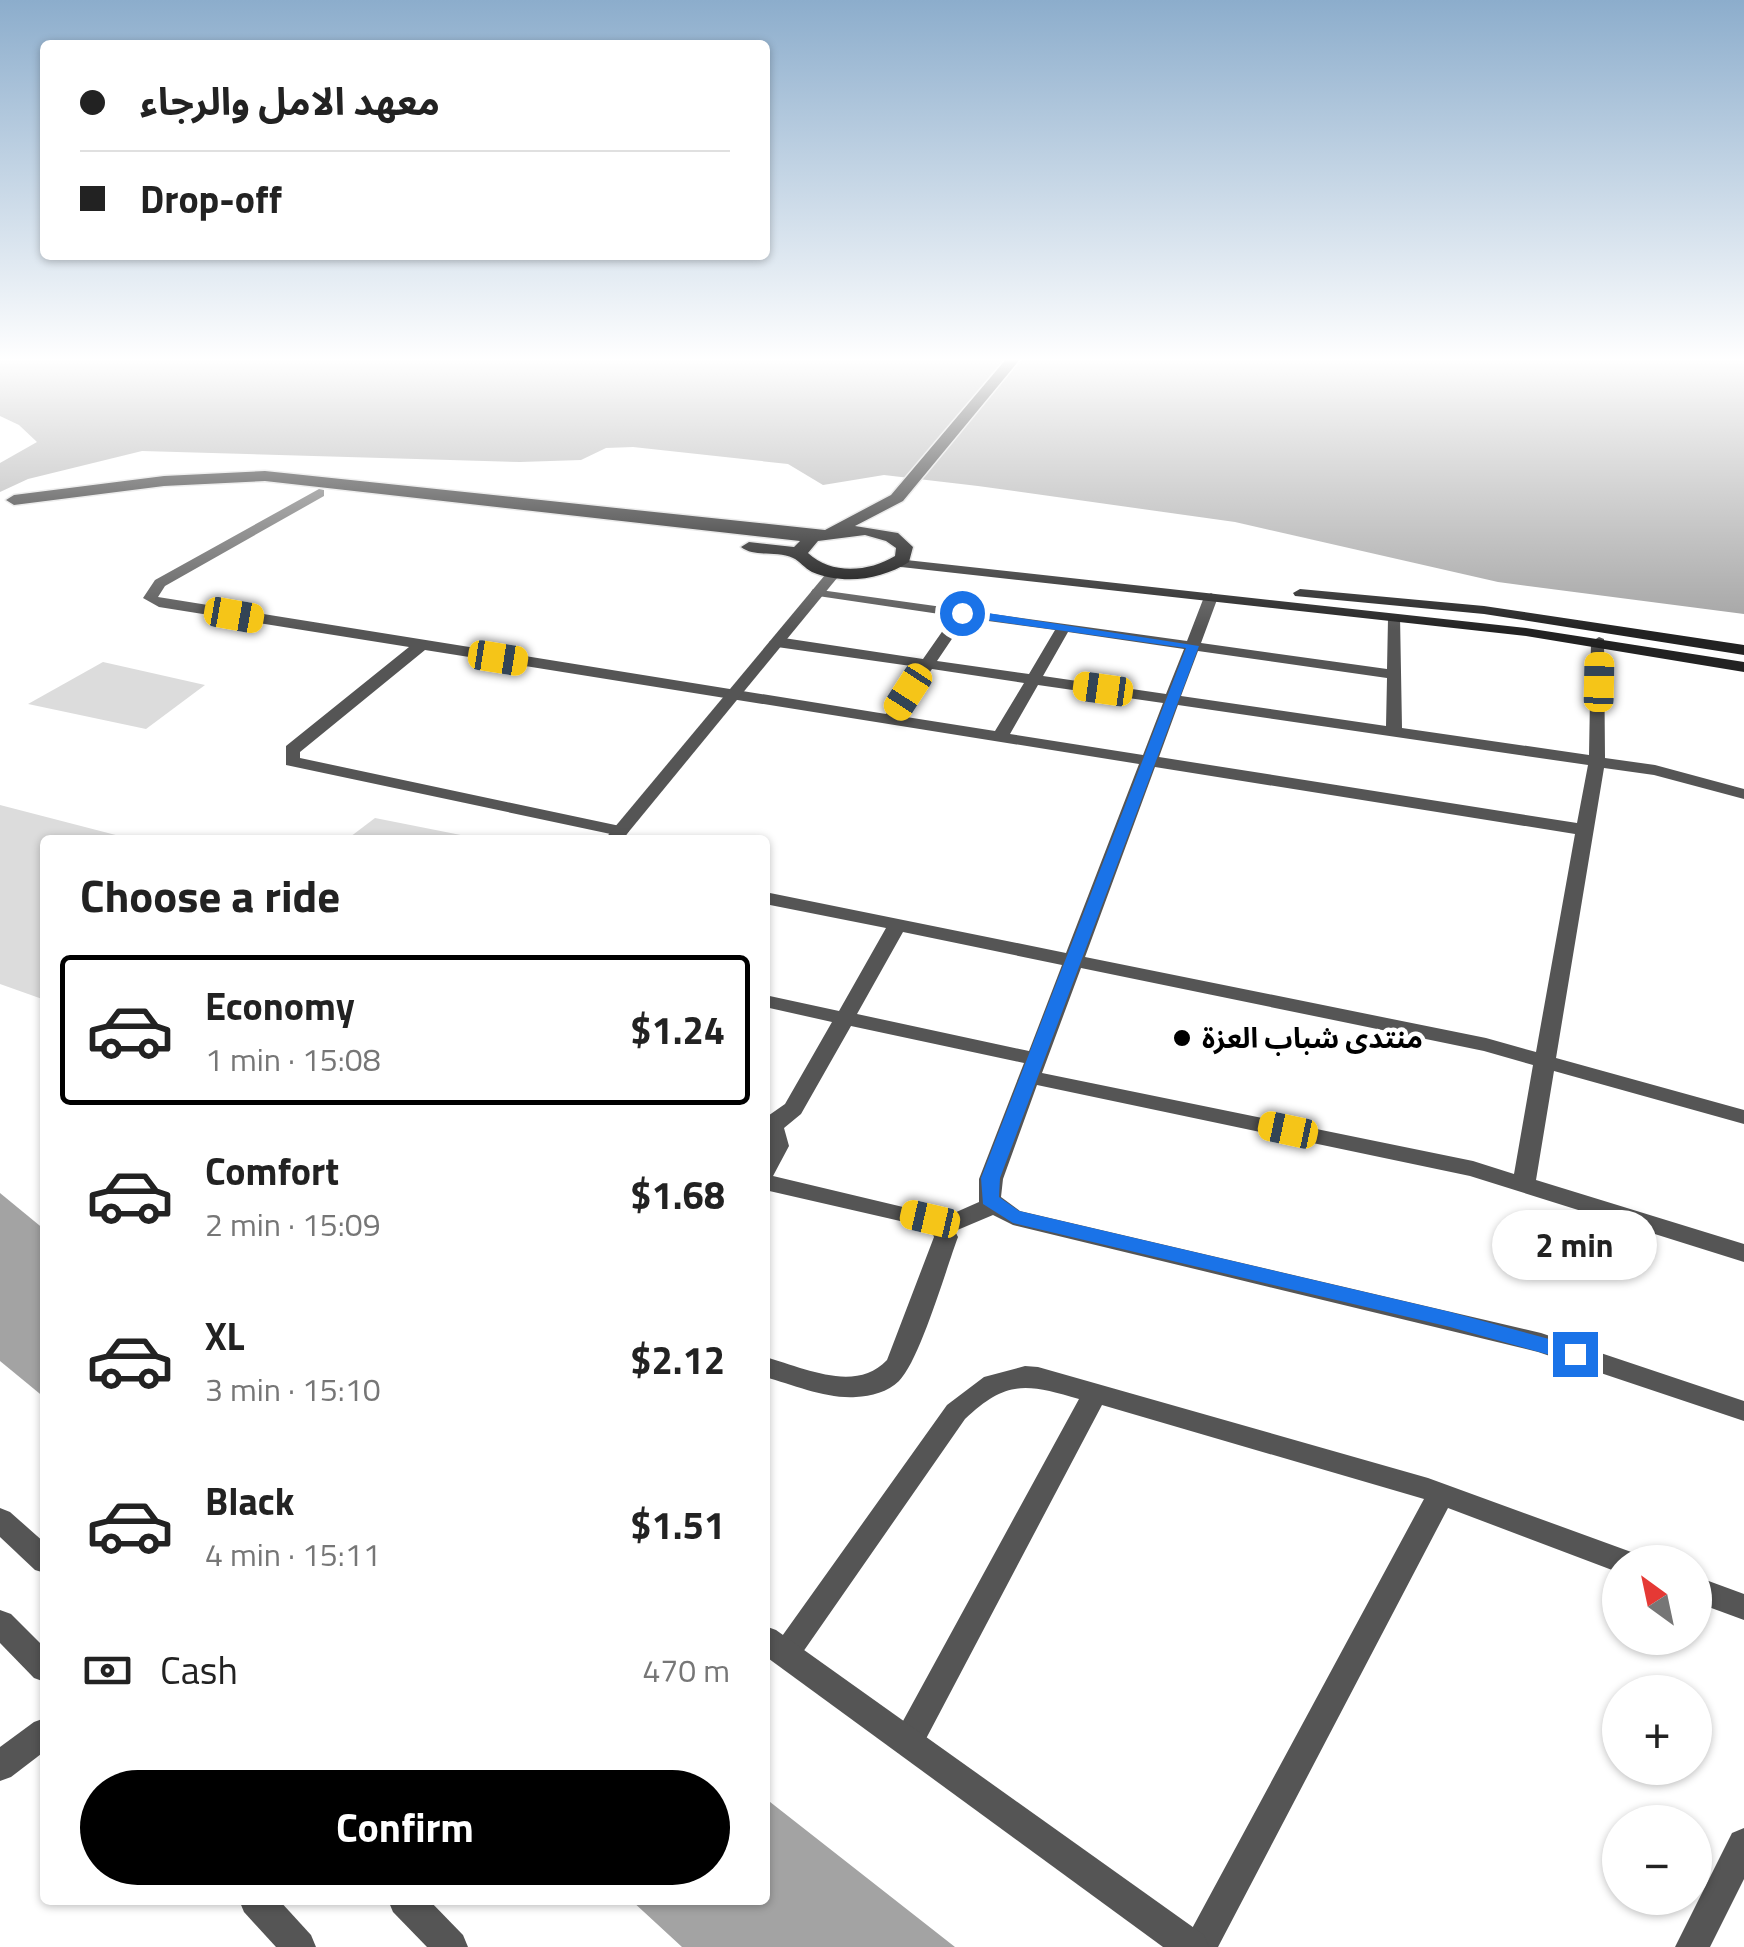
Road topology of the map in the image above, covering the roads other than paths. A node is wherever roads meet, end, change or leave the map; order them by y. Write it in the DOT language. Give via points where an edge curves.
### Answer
graph roads {
  1 [pos="938,449"];
  2 [pos="319,493"];
  3 [pos="899,496"];
  4 [pos="7,500"];
  5 [pos="834,531"];
  6 [pos="813,537"];
  7 [pos="898,549"];
  8 [pos="798,554"];
  9 [pos="836,572"];
  10 [pos="818,592"];
  11 [pos="1211,597"];
  12 [pos="1323,603"];
  13 [pos="962,613"];
  14 [pos="1395,619"];
  15 [pos="1064,628"];
  16 [pos="778,642"];
  17 [pos="1599,642"];
  18 [pos="420,646"];
  19 [pos="1193,646"];
  20 [pos="1744,650"];
  21 [pos="927,663"];
  22 [pos="1744,667"];
  23 [pos="1395,676"];
  24 [pos="1034,679"];
  25 [pos="732,696"];
  26 [pos="1173,698"];
  27 [pos="889,721"];
  28 [pos="1394,731"];
  29 [pos="999,738"];
  30 [pos="1598,761"];
  31 [pos="1149,762"];
  32 [pos="1744,794"];
  33 [pos="1586,830"];
  34 [pos="613,835"];
  35 [pos="618,835"];
  36 [pos="770,902"];
  37 [pos="897,926"];
  38 [pos="1072,963"];
  39 [pos="770,1002"];
  40 [pos="844,1018"];
  41 [pos="1544,1061"];
  42 [pos="1033,1068"];
  43 [pos="1744,1116"];
  44 [pos="770,1123"];
  45 [pos="770,1126"];
  46 [pos="770,1161"];
  47 [pos="770,1183"];
  48 [pos="1523,1186"];
  49 [pos="994,1204"];
  50 [pos="943,1227"];
  51 [pos="1744,1253"];
  52 [pos="770,1367"];
  53 [pos="1094,1393"];
  54 [pos="1744,1410"];
  55 [pos="1441,1494"];
  56 [pos="0,1520"];
  57 [pos="1602,1554"];
  58 [pos="40,1557"];
  59 [pos="1712,1595"];
  60 [pos="1744,1607"];
  61 [pos="0,1624"];
  62 [pos="775,1646"];
  63 [pos="40,1663"];
  64 [pos="40,1736"];
  65 [pos="908,1742"];
  66 [pos="0,1766"];
  67 [pos="1744,1844"];
  68 [pos="260,1905"];
  69 [pos="410,1905"];
  70 [pos="288,1943"];
  71 [pos="451,1947"];
  72 [pos="1196,1947"];
  73 [pos="1692,1947"];
  1 -- 3 [label="main road"];
  2 -- 4 [label="main road" via="226,488"];
  2 -- 8 [label="main road"];
  2 -- 18 [label="street" via="160,583 150,598"];
  3 -- 5 [label="main road"];
  3 -- 7 [label="main road"];
  4 -- 6 [label="main road" via="164,481 277,476"];
  5 -- 6 [label="main road"];
  5 -- 7 [label="main road" via="865,530"];
  6 -- 8 [label="main road"];
  7 -- 9 [label="main road" via="870,572"];
  7 -- 11 [label="main road"];
  7 -- 12 [label="main road"];
  8 -- 9 [label="main road"];
  9 -- 10 [label="street"];
  10 -- 13 [label="street"];
  10 -- 16 [label="street"];
  11 -- 12 [label="main road"];
  11 -- 19 [label="street"];
  12 -- 14 [label="main road"];
  12 -- 20 [label="main road" via="1484,610"];
  13 -- 15 [label="street"];
  13 -- 21 [label="street"];
  14 -- 17 [label="main road"];
  14 -- 23 [label="street"];
  15 -- 19 [label="street"];
  15 -- 24 [label="street"];
  16 -- 21 [label="street"];
  16 -- 25 [label="street"];
  17 -- 22 [label="main road"];
  17 -- 30 [label="street"];
  18 -- 25 [label="street"];
  18 -- 34 [label="street" via="292,750 292,761"];
  19 -- 23 [label="street"];
  19 -- 26 [label="street"];
  21 -- 24 [label="street"];
  21 -- 27 [label="street"];
  23 -- 28 [label="street"];
  24 -- 26 [label="street"];
  24 -- 29 [label="street"];
  25 -- 27 [label="street"];
  25 -- 35 [label="street"];
  26 -- 28 [label="street"];
  26 -- 31 [label="street"];
  27 -- 29 [label="street"];
  28 -- 30 [label="street"];
  29 -- 31 [label="street"];
  30 -- 32 [label="street"];
  30 -- 33 [label="street"];
  31 -- 33 [label="street"];
  31 -- 38 [label="street"];
  33 -- 41 [label="street"];
  36 -- 37 [label="street"];
  37 -- 38 [label="street"];
  37 -- 40 [label="street"];
  38 -- 41 [label="street"];
  38 -- 42 [label="street"];
  39 -- 40 [label="street"];
  40 -- 42 [label="street"];
  40 -- 44 [label="street" via="793,1108"];
  41 -- 43 [label="street"];
  41 -- 48 [label="street"];
  42 -- 48 [label="street" via="1473,1168"];
  42 -- 49 [label="street" via="991,1178"];
  45 -- 46 [label="street" via="778,1146"];
  47 -- 50 [label="street"];
  48 -- 51 [label="street"];
  49 -- 50 [label="street"];
  49 -- 54 [label="street" via="1013,1216 1541,1342"];
  50 -- 52 [label="street" via="946,1237 887,1380 858,1389"];
  53 -- 55 [label="street"];
  53 -- 62 [label="street" via="1022,1375 976,1392"];
  53 -- 65 [label="street"];
  55 -- 57 [label="street"];
  55 -- 72 [label="street"];
  56 -- 58 [label="street"];
  59 -- 60 [label="street"];
  61 -- 63 [label="street"];
  62 -- 65 [label="street"];
  64 -- 66 [label="street"];
  65 -- 72 [label="street"];
  67 -- 73 [label="street"];
  68 -- 70 [label="street"];
  69 -- 71 [label="street"];
}
